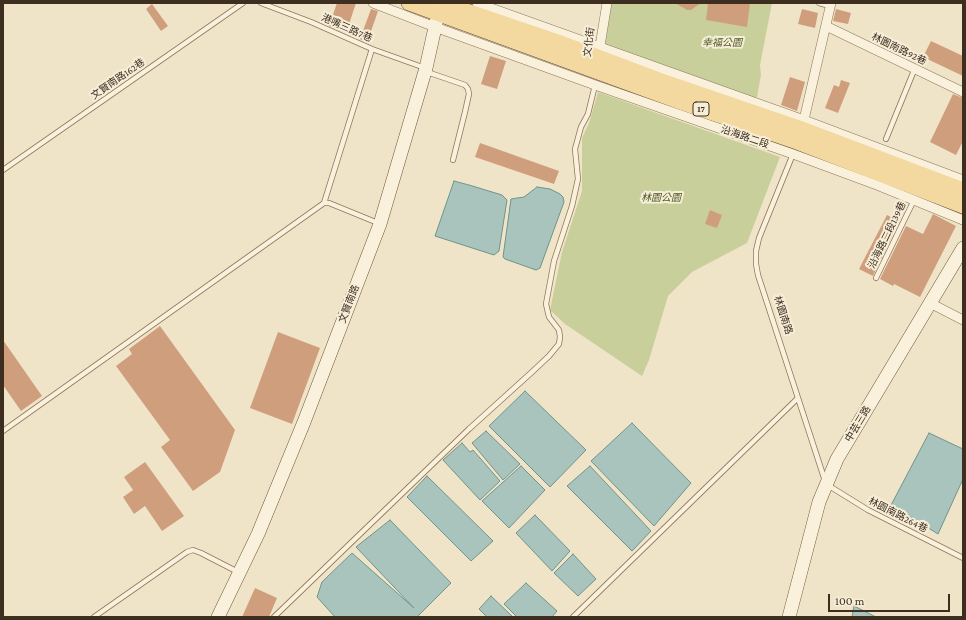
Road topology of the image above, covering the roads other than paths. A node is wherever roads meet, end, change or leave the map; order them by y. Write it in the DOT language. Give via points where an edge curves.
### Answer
graph roads {
  1 [pos="243,3"];
  2 [pos="261,3"];
  3 [pos="373,3"];
  4 [pos="409,3"];
  5 [pos="477,3"];
  6 [pos="607,3"];
  7 [pos="819,3"];
  8 [pos="830,4"];
  9 [pos="498,6"];
  10 [pos="439,12"];
  11 [pos="826,26"];
  12 [pos="372,49"];
  13 [pos="597,65"];
  14 [pos="915,68"];
  15 [pos="426,69"];
  16 [pos="963,92"];
  17 [pos="799,136"];
  18 [pos="886,139"];
  19 [pos="453,160"];
  20 [pos="3,170"];
  21 [pos="963,180"];
  22 [pos="963,190"];
  23 [pos="914,200"];
  24 [pos="324,203"];
  25 [pos="963,206"];
  26 [pos="963,220"];
  27 [pos="380,224"];
  28 [pos="963,248"];
  29 [pos="876,278"];
  30 [pos="930,303"];
  31 [pos="963,320"];
  32 [pos="798,398"];
  33 [pos="3,431"];
  34 [pos="826,484"];
  35 [pos="963,558"];
  36 [pos="240,574"];
  37 [pos="94,617"];
  38 [pos="218,617"];
  39 [pos="274,617"];
  40 [pos="573,617"];
  41 [pos="789,617"];
  1 -- 20 [label="lane, 文賢南路162巷"];
  2 -- 12 [label="lane, 港嘴三路7巷"];
  3 -- 10 [label="street"];
  4 -- 10 [label="main road, 17"];
  5 -- 9 [label="street, 沿海路二段"];
  6 -- 13 [label="street, 文化街"];
  7 -- 8 [label="lane"];
  8 -- 11 [label="street, 林園南路"];
  9 -- 13 [label="street, 沿海路二段"];
  10 -- 13 [label="main road, 沿海路二段 / 17"];
  10 -- 15 [label="street, 文賢南路"];
  11 -- 14 [label="street, 林園南路92巷"];
  11 -- 17 [label="street, 林園南路"];
  12 -- 15 [label="lane, 港嘴三路7巷"];
  12 -- 24 [label="lane"];
  13 -- 17 [label="main road, 沿海路二段 / 17"];
  13 -- 17 [label="street, 沿海路二段"];
  13 -- 39 [label="lane" via="588,114 581,127 575,149 578,178 572,206 554,261 546,304 549,317 559,330 558,344 549,356"];
  14 -- 16 [label="street, 林園南路92巷"];
  14 -- 18 [label="lane"];
  15 -- 19 [label="lane" via="468,89 467,106"];
  15 -- 27 [label="street, 文賢南路"];
  17 -- 21 [label="street, 沿海路二段"];
  17 -- 22 [label="main road, 沿海路二段 / 17"];
  17 -- 23 [label="street, 沿海路二段"];
  17 -- 25 [label="main road, 沿海路二段 / 17"];
  17 -- 32 [label="lane, 林園南路" via="756,251 758,275"];
  23 -- 26 [label="street, 沿海路二段"];
  23 -- 29 [label="lane, 沿海路二段139巷"];
  24 -- 27 [label="lane"];
  24 -- 33 [label="lane"];
  27 -- 36 [label="street, 文賢南路" via="304,422"];
  28 -- 30 [label="street, 中芸三路"];
  30 -- 31 [label="street"];
  30 -- 34 [label="street, 中芸三路" via="837,459"];
  32 -- 34 [label="lane, 林園南路"];
  32 -- 40 [label="lane"];
  34 -- 35 [label="lane, 林園南路264巷" via="868,510"];
  34 -- 41 [label="street, 中芸三路"];
  36 -- 37 [label="lane" via="201,553 193,550 186,552"];
  36 -- 38 [label="street, 文賢南路"];
}
